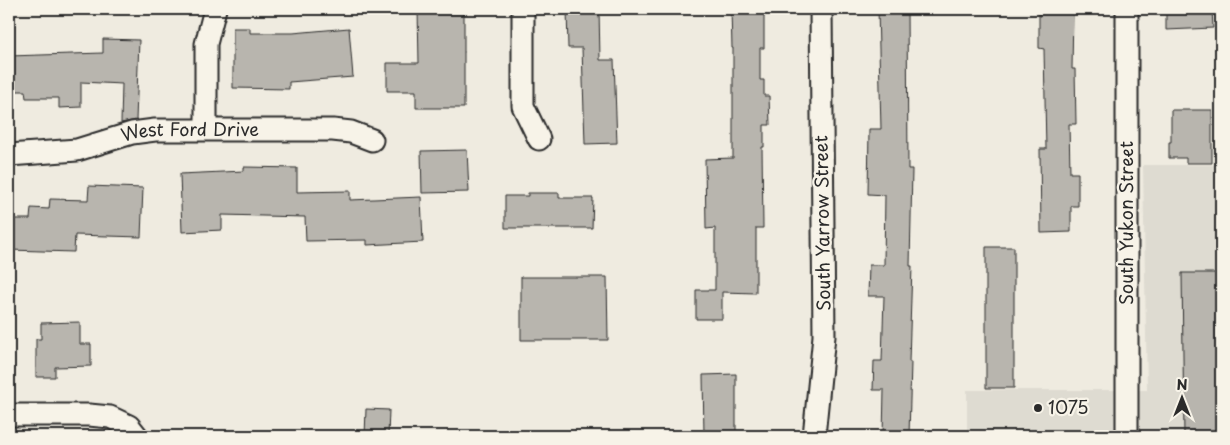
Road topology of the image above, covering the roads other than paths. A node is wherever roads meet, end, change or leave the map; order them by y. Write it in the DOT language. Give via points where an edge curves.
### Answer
graph roads {
  1 [pos="214,9"];
  2 [pos="523,9"];
  3 [pos="821,9"];
  4 [pos="1127,9"];
  5 [pos="206,129"];
  6 [pos="539,139"];
  7 [pos="372,140"];
  8 [pos="9,155"];
  9 [pos="9,415"];
  10 [pos="137,436"];
  11 [pos="814,436"];
  12 [pos="1127,436"];
  1 -- 5 [label="street" via="206,44"];
  2 -- 6 [label="street" via="523,106"];
  3 -- 11 [label="street, South Yarrow Street" via="824,336"];
  4 -- 12 [label="street, South Yukon Street"];
  5 -- 7 [label="street, West Ford Drive" via="333,130 351,132"];
  5 -- 8 [label="street, West Ford Drive" via="146,131 77,150"];
  9 -- 10 [label="street" via="110,417 129,426"];
}
